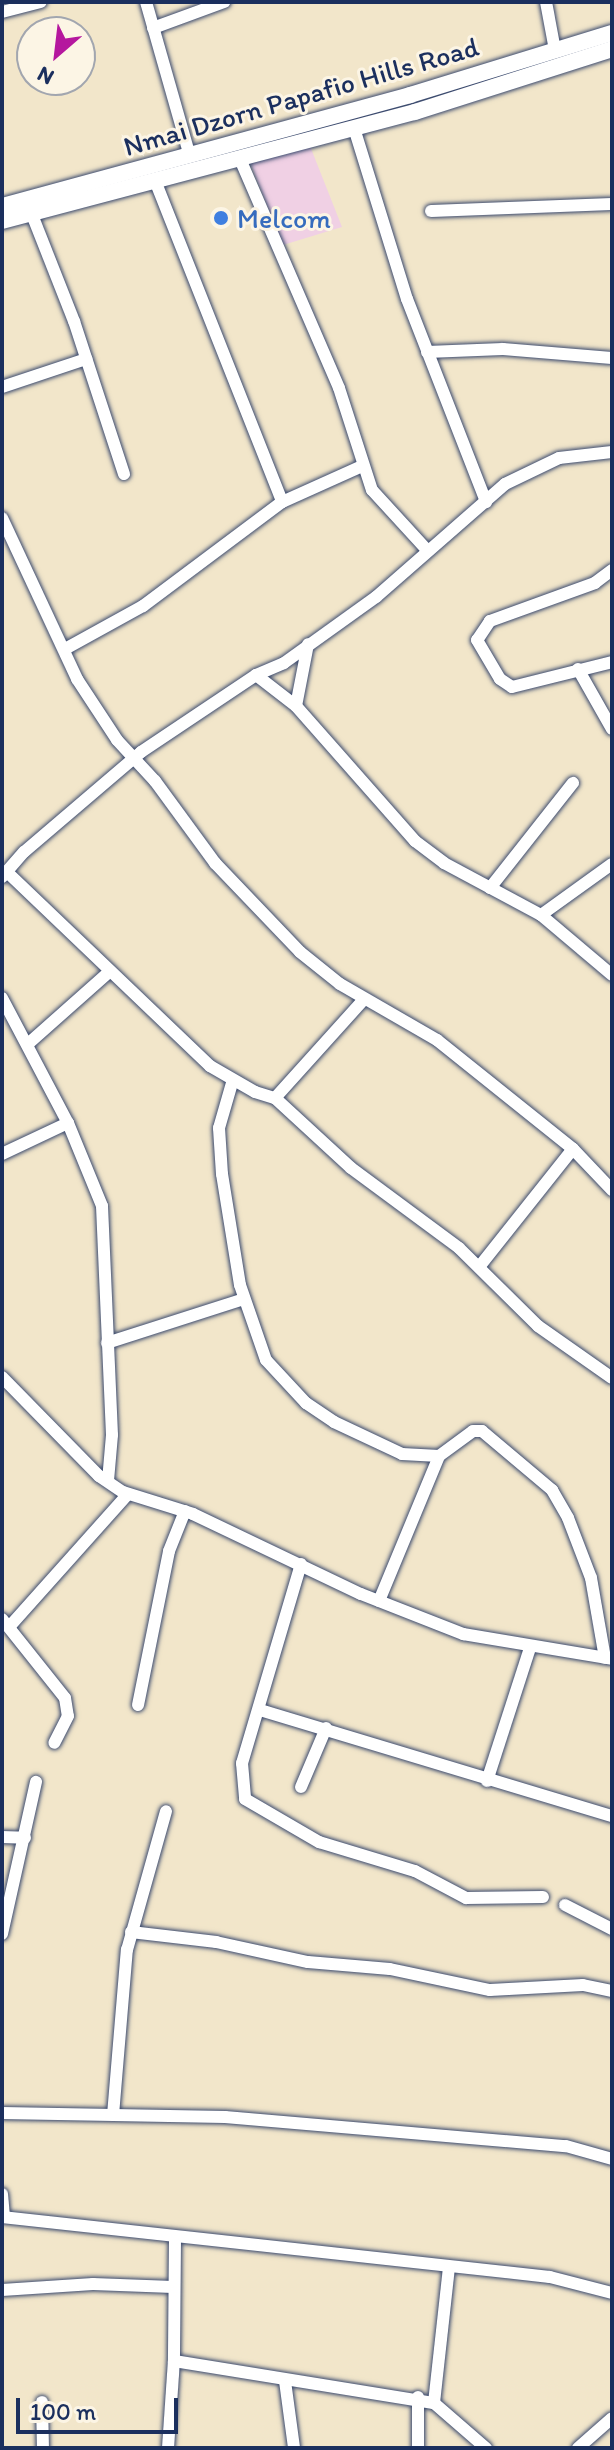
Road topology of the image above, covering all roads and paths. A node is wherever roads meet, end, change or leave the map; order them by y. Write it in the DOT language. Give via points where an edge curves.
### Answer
graph roads {
  1 [pos="41,2"];
  2 [pos="146,2"];
  3 [pos="224,2"];
  4 [pos="546,2"];
  5 [pos="2,12"];
  6 [pos="153,28"];
  7 [pos="612,33"];
  8 [pos="612,49"];
  9 [pos="555,50"];
  10 [pos="354,128"];
  11 [pos="190,156"];
  12 [pos="240,159"];
  13 [pos="156,183"];
  14 [pos="612,204"];
  15 [pos="2,206"];
  16 [pos="29,207"];
  17 [pos="431,211"];
  18 [pos="2,221"];
  19 [pos="427,352"];
  20 [pos="612,358"];
  21 [pos="86,359"];
  22 [pos="2,387"];
  23 [pos="612,452"];
  24 [pos="362,466"];
  25 [pos="124,474"];
  26 [pos="282,502"];
  27 [pos="486,502"];
  28 [pos="2,518"];
  29 [pos="426,549"];
  30 [pos="612,570"];
  31 [pos="308,644"];
  32 [pos="65,649"];
  33 [pos="612,662"];
  34 [pos="578,669"];
  35 [pos="256,675"];
  36 [pos="296,706"];
  37 [pos="612,729"];
  38 [pos="134,759"];
  39 [pos="573,783"];
  40 [pos="612,864"];
  41 [pos="4,874"];
  42 [pos="490,888"];
  43 [pos="541,915"];
  44 [pos="109,972"];
  45 [pos="612,975"];
  46 [pos="2,998"];
  47 [pos="364,999"];
  48 [pos="29,1043"];
  49 [pos="232,1083"];
  50 [pos="275,1098"];
  51 [pos="68,1123"];
  52 [pos="573,1149"];
  53 [pos="2,1154"];
  54 [pos="612,1190"];
  55 [pos="479,1267"];
  56 [pos="244,1299"];
  57 [pos="107,1343"];
  58 [pos="2,1377"];
  59 [pos="612,1378"];
  60 [pos="439,1456"];
  61 [pos="108,1481"];
  62 [pos="128,1494"];
  63 [pos="185,1511"];
  64 [pos="301,1564"];
  65 [pos="379,1601"];
  66 [pos="6,1622"];
  67 [pos="530,1648"];
  68 [pos="608,1658"];
  69 [pos="138,1705"];
  70 [pos="260,1710"];
  71 [pos="326,1728"];
  72 [pos="54,1743"];
  73 [pos="487,1781"];
  74 [pos="36,1782"];
  75 [pos="301,1787"];
  76 [pos="166,1811"];
  77 [pos="612,1816"];
  78 [pos="2,1837"];
  79 [pos="25,1838"];
  80 [pos="543,1897"];
  81 [pos="565,1905"];
  82 [pos="612,1929"];
  83 [pos="131,1932"];
  84 [pos="2,1934"];
  85 [pos="612,1991"];
  86 [pos="2,2113"];
  87 [pos="113,2115"];
  88 [pos="612,2159"];
  89 [pos="2,2194"];
  90 [pos="3,2217"];
  91 [pos="175,2239"];
  92 [pos="449,2268"];
  93 [pos="173,2287"];
  94 [pos="2,2290"];
  95 [pos="612,2293"];
  96 [pos="174,2361"];
  97 [pos="285,2381"];
  98 [pos="418,2397"];
  99 [pos="42,2402"];
  100 [pos="434,2403"];
  101 [pos="612,2418"];
  102 [pos="43,2448"];
  103 [pos="168,2448"];
  104 [pos="294,2448"];
  105 [pos="418,2448"];
  106 [pos="486,2448"];
  107 [pos="578,2448"];
  1 -- 5 [label="street"];
  2 -- 6 [label="street"];
  3 -- 6 [label="street"];
  4 -- 9 [label="street"];
  6 -- 11 [label="street"];
  7 -- 9 [label="street, Nmai Dzorn Papafio Hills Road"];
  8 -- 10 [label="street, Nmai Dzorn Papafio Hills Road"];
  9 -- 11 [label="street, Nmai Dzorn Papafio Hills Road"];
  10 -- 12 [label="street, Nmai Dzorn Papafio Hills Road"];
  10 -- 19 [label="street"];
  11 -- 16 [label="street, Nmai Dzorn Papafio Hills Road"];
  12 -- 13 [label="street, Nmai Dzorn Papafio Hills Road"];
  12 -- 24 [label="street" via="339,388"];
  13 -- 16 [label="street, Nmai Dzorn Papafio Hills Road"];
  13 -- 26 [label="street"];
  14 -- 17 [label="street"];
  15 -- 16 [label="street, Nmai Dzorn Papafio Hills Road"];
  16 -- 18 [label="street, Nmai Dzorn Papafio Hills Road"];
  16 -- 21 [label="street"];
  19 -- 20 [label="street" via="503,349"];
  19 -- 27 [label="street"];
  21 -- 22 [label="street"];
  21 -- 25 [label="street"];
  23 -- 27 [label="street" via="544,463 505,484"];
  24 -- 26 [label="street"];
  24 -- 29 [label="street" via="385,508"];
  26 -- 32 [label="street" via="156,597"];
  27 -- 29 [label="street"];
  28 -- 32 [label="street"];
  29 -- 31 [label="street" via="376,597"];
  30 -- 34 [label="street" via="595,583 490,621 477,640 500,679 512,687"];
  31 -- 35 [label="street"];
  31 -- 36 [label="street"];
  32 -- 38 [label="street" via="77,679"];
  33 -- 34 [label="street"];
  34 -- 37 [label="street"];
  35 -- 36 [label="street"];
  35 -- 38 [label="street"];
  36 -- 42 [label="street" via="415,841"];
  38 -- 41 [label="street"];
  38 -- 47 [label="street" via="215,863 300,952"];
  39 -- 42 [label="street"];
  40 -- 43 [label="street"];
  41 -- 44 [label="street"];
  42 -- 43 [label="street"];
  43 -- 45 [label="street"];
  44 -- 48 [label="street"];
  44 -- 49 [label="street"];
  46 -- 48 [label="street"];
  47 -- 50 [label="street"];
  47 -- 52 [label="street" via="437,1040"];
  48 -- 51 [label="street"];
  49 -- 50 [label="street"];
  49 -- 56 [label="street" via="222,1108 220,1143"];
  50 -- 55 [label="street" via="351,1168"];
  51 -- 53 [label="street"];
  51 -- 57 [label="street" via="102,1206"];
  52 -- 54 [label="street"];
  52 -- 55 [label="street"];
  55 -- 59 [label="street" via="538,1326"];
  56 -- 57 [label="street"];
  56 -- 60 [label="street" via="266,1360 306,1403 380,1446 402,1454"];
  57 -- 61 [label="street" via="112,1435"];
  58 -- 61 [label="street"];
  60 -- 65 [label="street"];
  60 -- 68 [label="street" via="473,1431 482,1431 552,1490 591,1578"];
  61 -- 62 [label="street"];
  62 -- 63 [label="street"];
  62 -- 66 [label="street"];
  63 -- 64 [label="street"];
  63 -- 69 [label="street" via="169,1551"];
  64 -- 65 [label="street"];
  64 -- 70 [label="street"];
  65 -- 67 [label="street" via="489,1642"];
  66 -- 72 [label="street" via="69,1707"];
  67 -- 68 [label="street"];
  67 -- 73 [label="street"];
  70 -- 71 [label="street"];
  70 -- 80 [label="street" via="242,1772 245,1799 261,1811 319,1842 415,1871 466,1898"];
  71 -- 73 [label="street"];
  71 -- 75 [label="street"];
  73 -- 77 [label="street"];
  74 -- 79 [label="street"];
  76 -- 83 [label="street"];
  78 -- 79 [label="street"];
  79 -- 84 [label="street"];
  81 -- 82 [label="street"];
  83 -- 85 [label="street" via="216,1942 308,1962 390,1969 490,1990 583,1985"];
  83 -- 87 [label="street"];
  86 -- 87 [label="street"];
  87 -- 88 [label="street" via="225,2117 566,2146"];
  89 -- 90 [label="street"];
  90 -- 91 [label="street"];
  91 -- 92 [label="street"];
  91 -- 93 [label="street"];
  92 -- 95 [label="street" via="550,2277"];
  92 -- 100 [label="street"];
  93 -- 94 [label="street" via="93,2284"];
  93 -- 96 [label="street"];
  96 -- 97 [label="street"];
  96 -- 103 [label="street"];
  97 -- 98 [label="street"];
  97 -- 104 [label="street"];
  98 -- 100 [label="street"];
  98 -- 105 [label="street"];
  99 -- 102 [label="street"];
  100 -- 106 [label="street"];
  101 -- 107 [label="street"];
}
